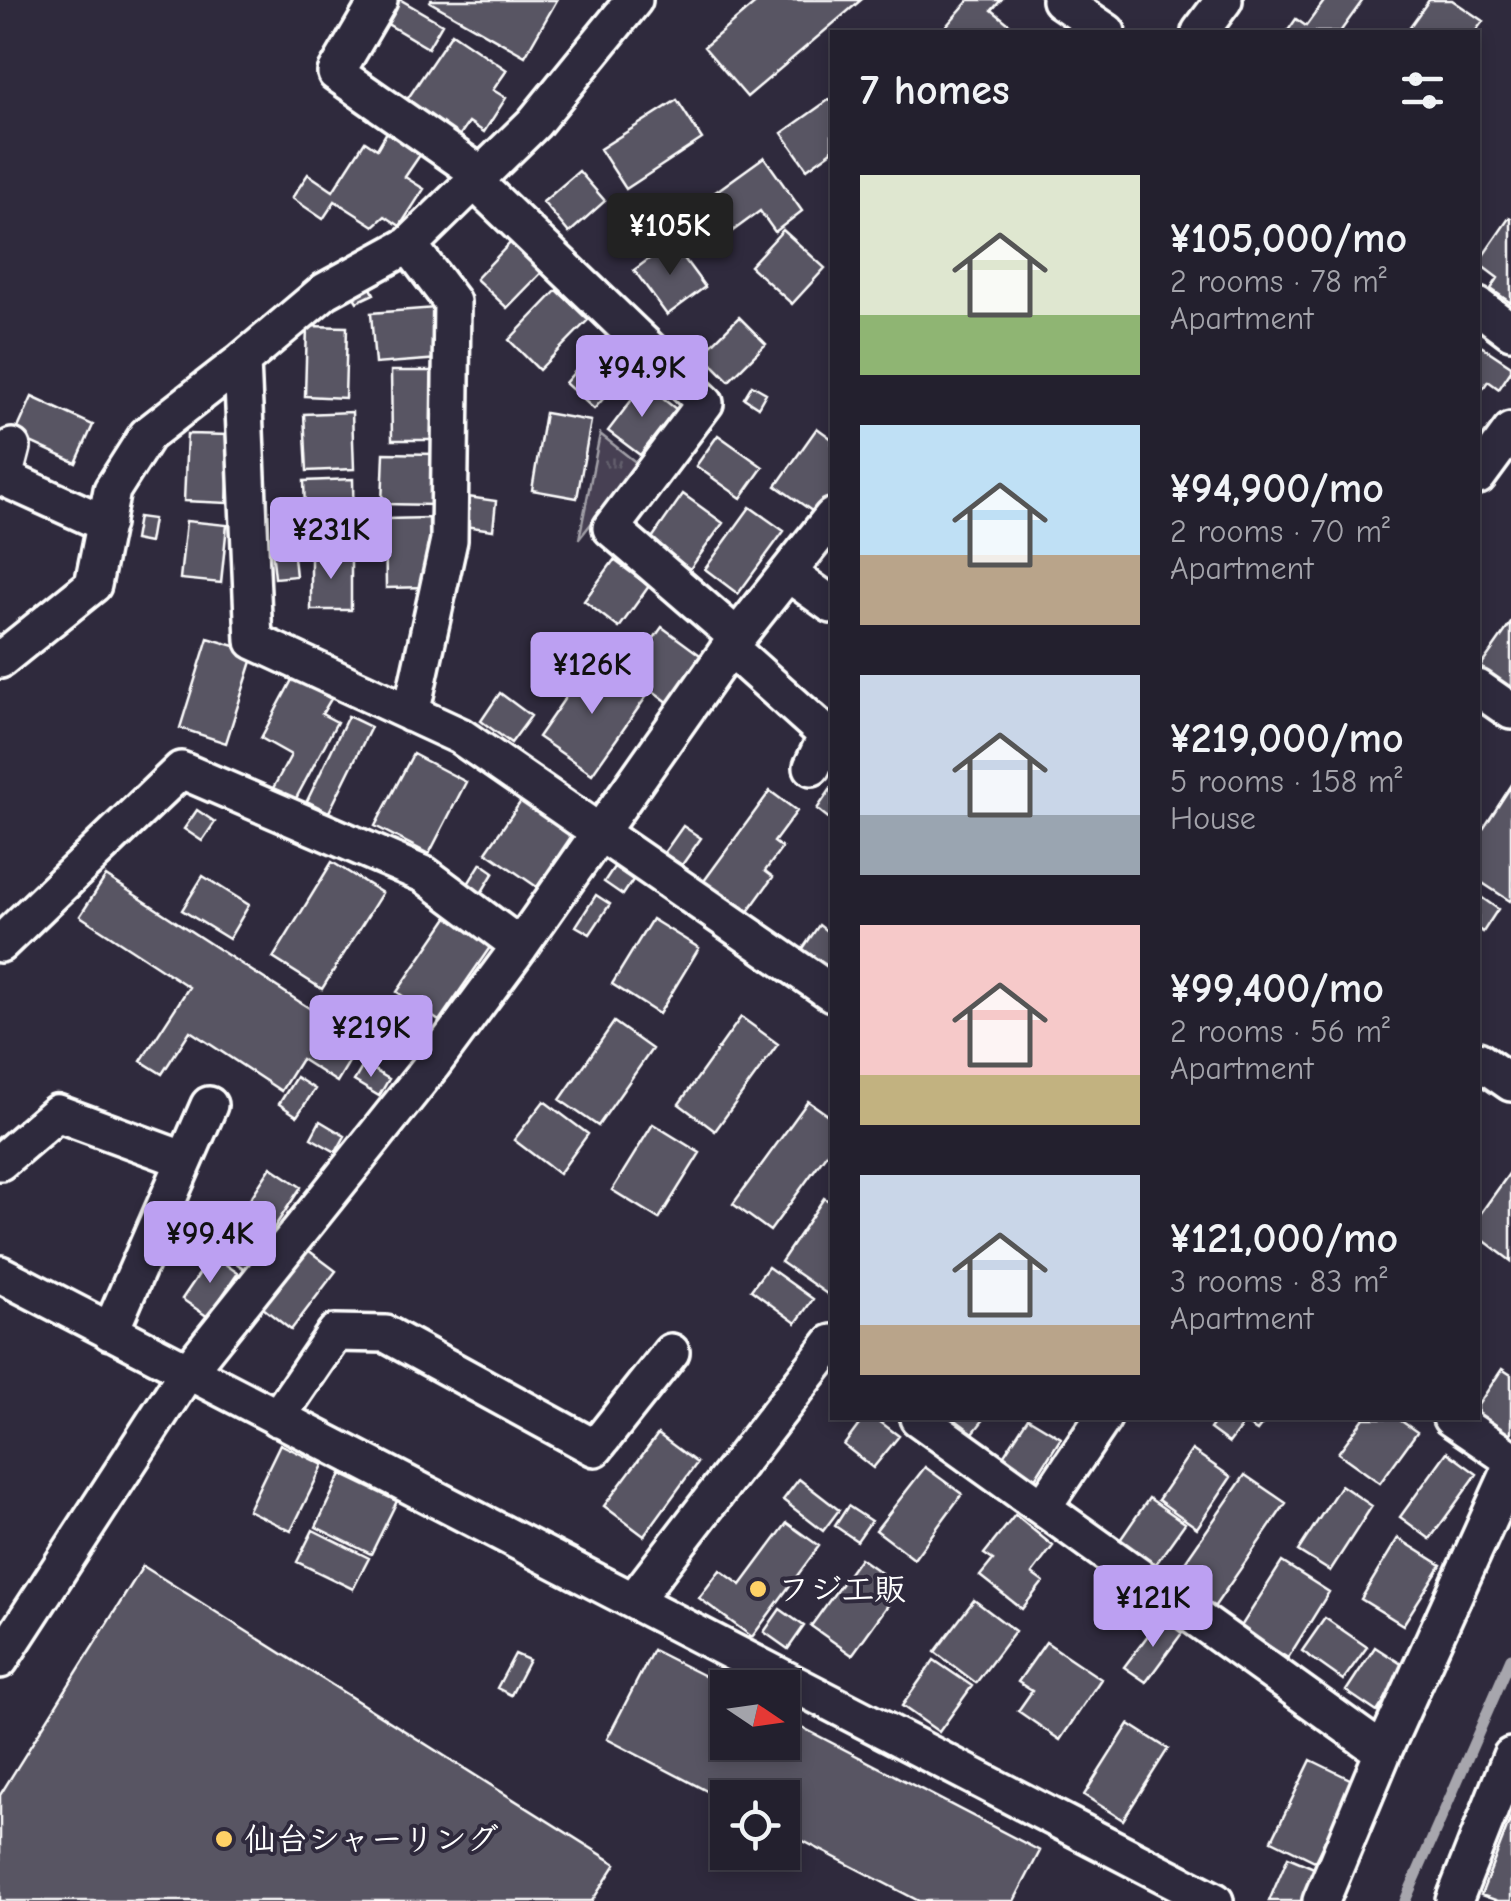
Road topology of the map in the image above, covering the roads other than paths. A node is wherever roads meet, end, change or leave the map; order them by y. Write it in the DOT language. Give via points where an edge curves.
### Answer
graph roads {
  1 [pos="378,0"];
  2 [pos="634,0"];
  3 [pos="1060,0"];
  4 [pos="1224,0"];
  5 [pos="1103,30"];
  6 [pos="1202,30"];
  7 [pos="478,179"];
  8 [pos="409,246"];
  9 [pos="1480,308"];
  10 [pos="1511,331"];
  11 [pos="242,361"];
  12 [pos="1511,432"];
  13 [pos="12,446"];
  14 [pos="1480,473"];
  15 [pos="830,520"];
  16 [pos="106,524"];
  17 [pos="789,574"];
  18 [pos="830,604"];
  19 [pos="733,642"];
  20 [pos="0,660"];
  21 [pos="1480,689"];
  22 [pos="1511,712"];
  23 [pos="411,714"];
  24 [pos="812,767"];
  25 [pos="597,833"];
  26 [pos="0,944"];
  27 [pos="520,946"];
  28 [pos="830,993"];
  29 [pos="1480,1061"];
  30 [pos="1511,1083"];
  31 [pos="209,1104"];
  32 [pos="185,1160"];
  33 [pos="0,1162"];
  34 [pos="0,1274"];
  35 [pos="110,1332"];
  36 [pos="830,1350"];
  37 [pos="671,1352"];
  38 [pos="187,1372"];
  39 [pos="276,1418"];
  40 [pos="921,1420"];
  41 [pos="1101,1420"];
  42 [pos="1454,1420"];
  43 [pos="1511,1459"];
  44 [pos="1511,1469"];
  45 [pos="1042,1507"];
  46 [pos="634,1600"];
  47 [pos="0,1660"];
  48 [pos="1383,1752"];
  49 [pos="1511,1756"];
  50 [pos="1215,1901"];
  51 [pos="1321,1901"];
  52 [pos="1454,1901"];
  1 -- 7 [label="street" via="336,73"];
  2 -- 7 [label="street" via="534,124"];
  3 -- 5 [label="street"];
  4 -- 6 [label="street"];
  7 -- 8 [label="street"];
  7 -- 19 [label="street" via="705,403 610,528"];
  8 -- 11 [label="street" via="325,291"];
  8 -- 23 [label="street" via="452,302 449,540"];
  9 -- 10 [label="street"];
  11 -- 16 [label="street" via="146,435 112,490"];
  11 -- 23 [label="street" via="254,641"];
  12 -- 14 [label="street"];
  13 -- 16 [label="street" via="4,478"];
  15 -- 17 [label="street"];
  16 -- 20 [label="street" via="93,585"];
  17 -- 18 [label="street"];
  17 -- 19 [label="street"];
  19 -- 24 [label="street" via="827,735"];
  19 -- 25 [label="street"];
  21 -- 22 [label="street"];
  23 -- 25 [label="street" via="460,736"];
  25 -- 27 [label="street"];
  25 -- 28 [label="street"];
  26 -- 27 [label="street" via="181,770 425,875"];
  27 -- 38 [label="street"];
  29 -- 30 [label="street"];
  31 -- 32 [label="street"];
  32 -- 33 [label="street" via="58,1113"];
  32 -- 35 [label="street"];
  34 -- 35 [label="street"];
  35 -- 38 [label="street"];
  36 -- 46 [label="street"];
  37 -- 39 [label="street" via="595,1448 386,1334 335,1334"];
  38 -- 39 [label="street"];
  38 -- 47 [label="street"];
  39 -- 46 [label="street"];
  40 -- 45 [label="street"];
  41 -- 45 [label="street"];
  42 -- 43 [label="street"];
  44 -- 48 [label="street"];
  45 -- 48 [label="street"];
  46 -- 50 [label="street"];
  48 -- 51 [label="street"];
  49 -- 52 [label="street"];
}
